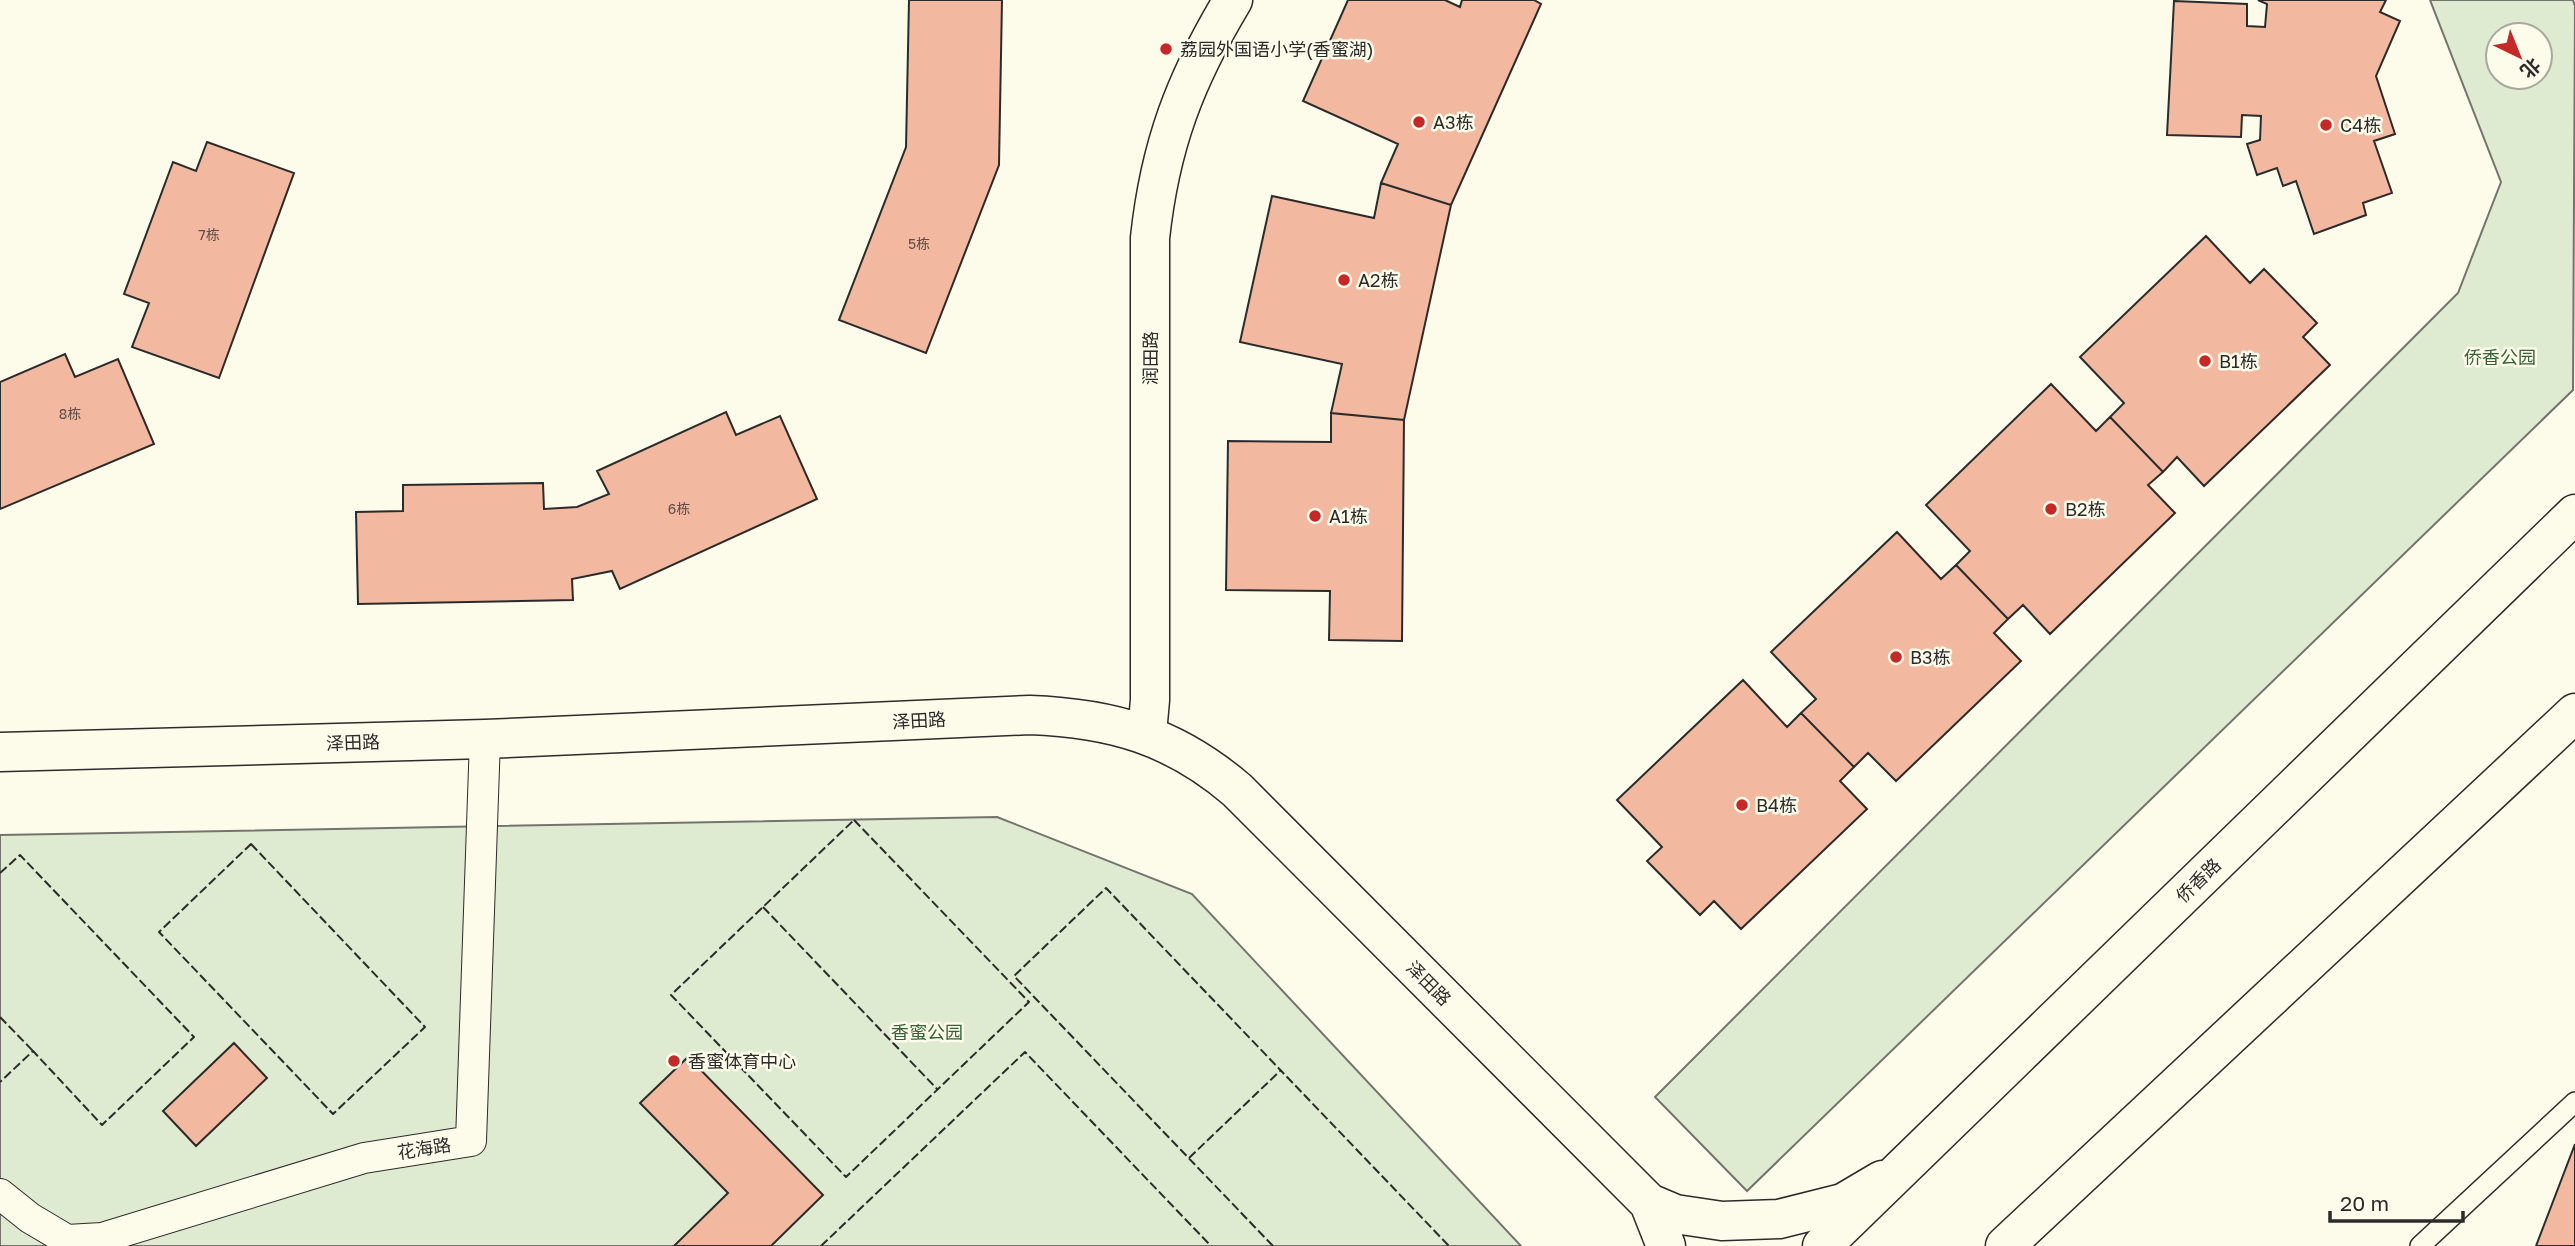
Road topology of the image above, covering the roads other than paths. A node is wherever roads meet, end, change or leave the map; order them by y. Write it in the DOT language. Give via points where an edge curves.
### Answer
graph roads {
  1 [pos="1233,0"];
  2 [pos="2575,514"];
  3 [pos="2575,713"];
  4 [pos="1147,733"];
  5 [pos="485,738"];
  6 [pos="0,752"];
  7 [pos="2575,1102"];
  8 [pos="1900,1170"];
  9 [pos="0,1195"];
  10 [pos="1649,1203"];
  11 [pos="1666,1246"];
  12 [pos="1822,1246"];
  13 [pos="2005,1246"];
  14 [pos="2420,1246"];
  1 -- 4 [label="street, 润田路" via="1185,91 1156,185 1150,238"];
  2 -- 8 [label="street, 侨香路"];
  3 -- 13 [label="street"];
  4 -- 5 [label="street, 泽田路" via="1081,717 1030,715"];
  4 -- 10 [label="street, 泽田路" via="1206,764 1237,790"];
  5 -- 6 [label="street, 泽田路"];
  5 -- 9 [label="street, 花海路" via="471,1141 364,1158 102,1238 67,1240"];
  7 -- 14 [label="lane"];
  8 -- 10 [label="street, 泽田路" via="1843,1203 1779,1219 1722,1221 1675,1214"];
  8 -- 12 [label="street, 侨香路"];
  10 -- 11 [label="street, 泽田路"];
}
